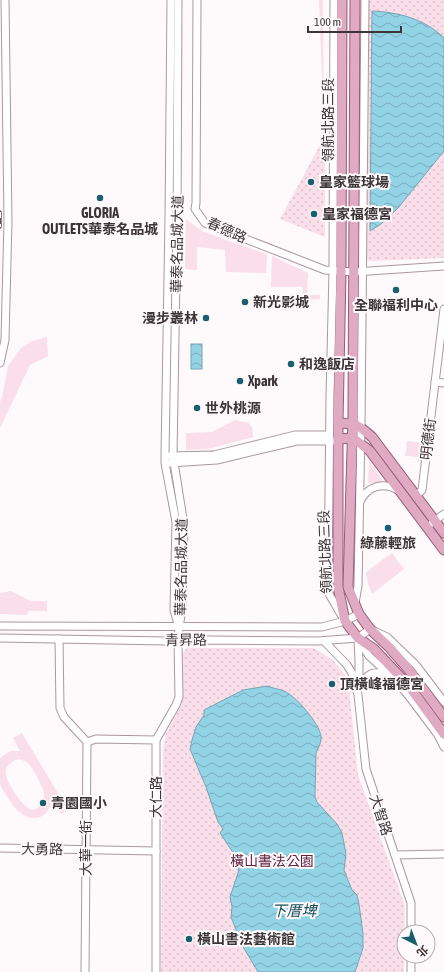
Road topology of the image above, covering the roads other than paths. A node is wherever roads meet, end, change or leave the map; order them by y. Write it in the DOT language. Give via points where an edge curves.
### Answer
graph roads {
  1 [pos="5,0"];
  2 [pos="171,0"];
  3 [pos="178,0"];
  4 [pos="197,0"];
  5 [pos="334,0"];
  6 [pos="342,0"];
  7 [pos="355,0"];
  8 [pos="365,0"];
  9 [pos="444,266"];
  10 [pos="337,271"];
  11 [pos="358,271"];
  12 [pos="6,298"];
  13 [pos="0,306"];
  14 [pos="444,309"];
  15 [pos="0,318"];
  16 [pos="0,363"];
  17 [pos="435,382"];
  18 [pos="444,383"];
  19 [pos="338,423"];
  20 [pos="357,425"];
  21 [pos="332,439"];
  22 [pos="356,441"];
  23 [pos="174,459"];
  24 [pos="165,460"];
  25 [pos="401,492"];
  26 [pos="416,496"];
  27 [pos="359,504"];
  28 [pos="444,514"];
  29 [pos="435,521"];
  30 [pos="427,527"];
  31 [pos="444,533"];
  32 [pos="444,550"];
  33 [pos="355,603"];
  34 [pos="359,614"];
  35 [pos="345,622"];
  36 [pos="0,626"];
  37 [pos="179,627"];
  38 [pos="370,629"];
  39 [pos="0,638"];
  40 [pos="358,638"];
  41 [pos="59,639"];
  42 [pos="178,640"];
  43 [pos="324,641"];
  44 [pos="390,676"];
  45 [pos="358,688"];
  46 [pos="358,695"];
  47 [pos="444,702"];
  48 [pos="444,717"];
  49 [pos="444,734"];
  50 [pos="156,740"];
  51 [pos="87,742"];
  52 [pos="444,746"];
  53 [pos="0,848"];
  54 [pos="86,850"];
  55 [pos="156,851"];
  56 [pos="444,854"];
  57 [pos="395,855"];
  58 [pos="411,924"];
  59 [pos="85,972"];
  60 [pos="156,972"];
  1 -- 12 [label="street" via="8,221"];
  2 -- 24 [label="street, 華泰名品城大道"];
  3 -- 23 [label="street, 華泰名品城大道"];
  4 -- 10 [label="street, 春德路" via="195,210 205,224 324,270"];
  5 -- 10 [label="street, 領航北路三段"];
  6 -- 10 [label="main road, 領航北路三段"];
  7 -- 11 [label="main road, 領航北路三段"];
  8 -- 11 [label="street, 領航北路三段"];
  9 -- 11 [label="street, 春德路"];
  10 -- 11 [label="street, 春德路"];
  10 -- 19 [label="main road, 領航北路三段"];
  10 -- 21 [label="street, 領航北路三段"];
  11 -- 20 [label="main road, 領航北路三段"];
  12 -- 13 [label="street"];
  12 -- 15 [label="street"];
  12 -- 16 [label="street" via="5,340"];
  14 -- 17 [label="street, 明德街"];
  17 -- 18 [label="street"];
  17 -- 26 [label="street, 明德街" via="422,490"];
  19 -- 20 [label="main road"];
  19 -- 21 [label="main road, 領航北路三段"];
  20 -- 22 [label="main road, 領航北路三段"];
  20 -- 26 [label="main road" via="372,437"];
  21 -- 22 [label="main road"];
  21 -- 23 [label="street" via="296,435 214,455"];
  21 -- 35 [label="main road, 領航北路三段" via="338,587"];
  22 -- 25 [label="main road" via="370,451"];
  22 -- 27 [label="street, 領航北路三段"];
  22 -- 33 [label="main road, 領航北路三段" via="348,587"];
  23 -- 24 [label="street"];
  23 -- 37 [label="street, 華泰名品城大道" via="184,525 182,610"];
  24 -- 37 [label="street, 華泰名品城大道" via="176,522 174,610"];
  25 -- 27 [label="street" via="386,485 377,486 368,490"];
  25 -- 30 [label="main road"];
  26 -- 29 [label="main road"];
  27 -- 33 [label="street, 領航北路三段" via="358,586"];
  28 -- 29 [label="street"];
  29 -- 30 [label="street"];
  29 -- 31 [label="main road"];
  30 -- 32 [label="main road"];
  33 -- 34 [label="main road, 領航北路三段"];
  34 -- 35 [label="street, 青昇路"];
  34 -- 38 [label="main road, 領航北路三段"];
  35 -- 37 [label="street, 青昇路" via="322,627"];
  35 -- 40 [label="main road"];
  36 -- 37 [label="street, 青昇路"];
  37 -- 42 [label="street, 大仁路"];
  38 -- 40 [label="street"];
  38 -- 47 [label="street" via="387,637 416,665"];
  38 -- 48 [label="main road, 領航北路三段" via="410,671"];
  39 -- 41 [label="street, 青昇路"];
  40 -- 43 [label="street, 青昇路"];
  40 -- 44 [label="street" via="369,656"];
  40 -- 45 [label="street, 大智路"];
  40 -- 49 [label="main road" via="374,649 409,686"];
  41 -- 42 [label="street, 青昇路"];
  41 -- 51 [label="street" via="60,708 64,717"];
  42 -- 43 [label="street, 青昇路"];
  42 -- 50 [label="street, 大仁路" via="179,697"];
  43 -- 46 [label="street, 大智路" via="351,671"];
  44 -- 45 [label="street" via="378,672 370,674"];
  44 -- 52 [label="street" via="408,695"];
  45 -- 46 [label="street, 大智路"];
  46 -- 57 [label="street, 大智路" via="366,769"];
  50 -- 51 [label="street" via="96,739"];
  50 -- 55 [label="street, 大仁路"];
  51 -- 54 [label="street, 大華一街"];
  53 -- 54 [label="street, 大勇路"];
  54 -- 55 [label="street, 大勇路"];
  54 -- 59 [label="street, 大華一街"];
  55 -- 60 [label="street, 大仁路"];
  56 -- 57 [label="street"];
  57 -- 58 [label="street, 大智路" via="411,903"];
}
